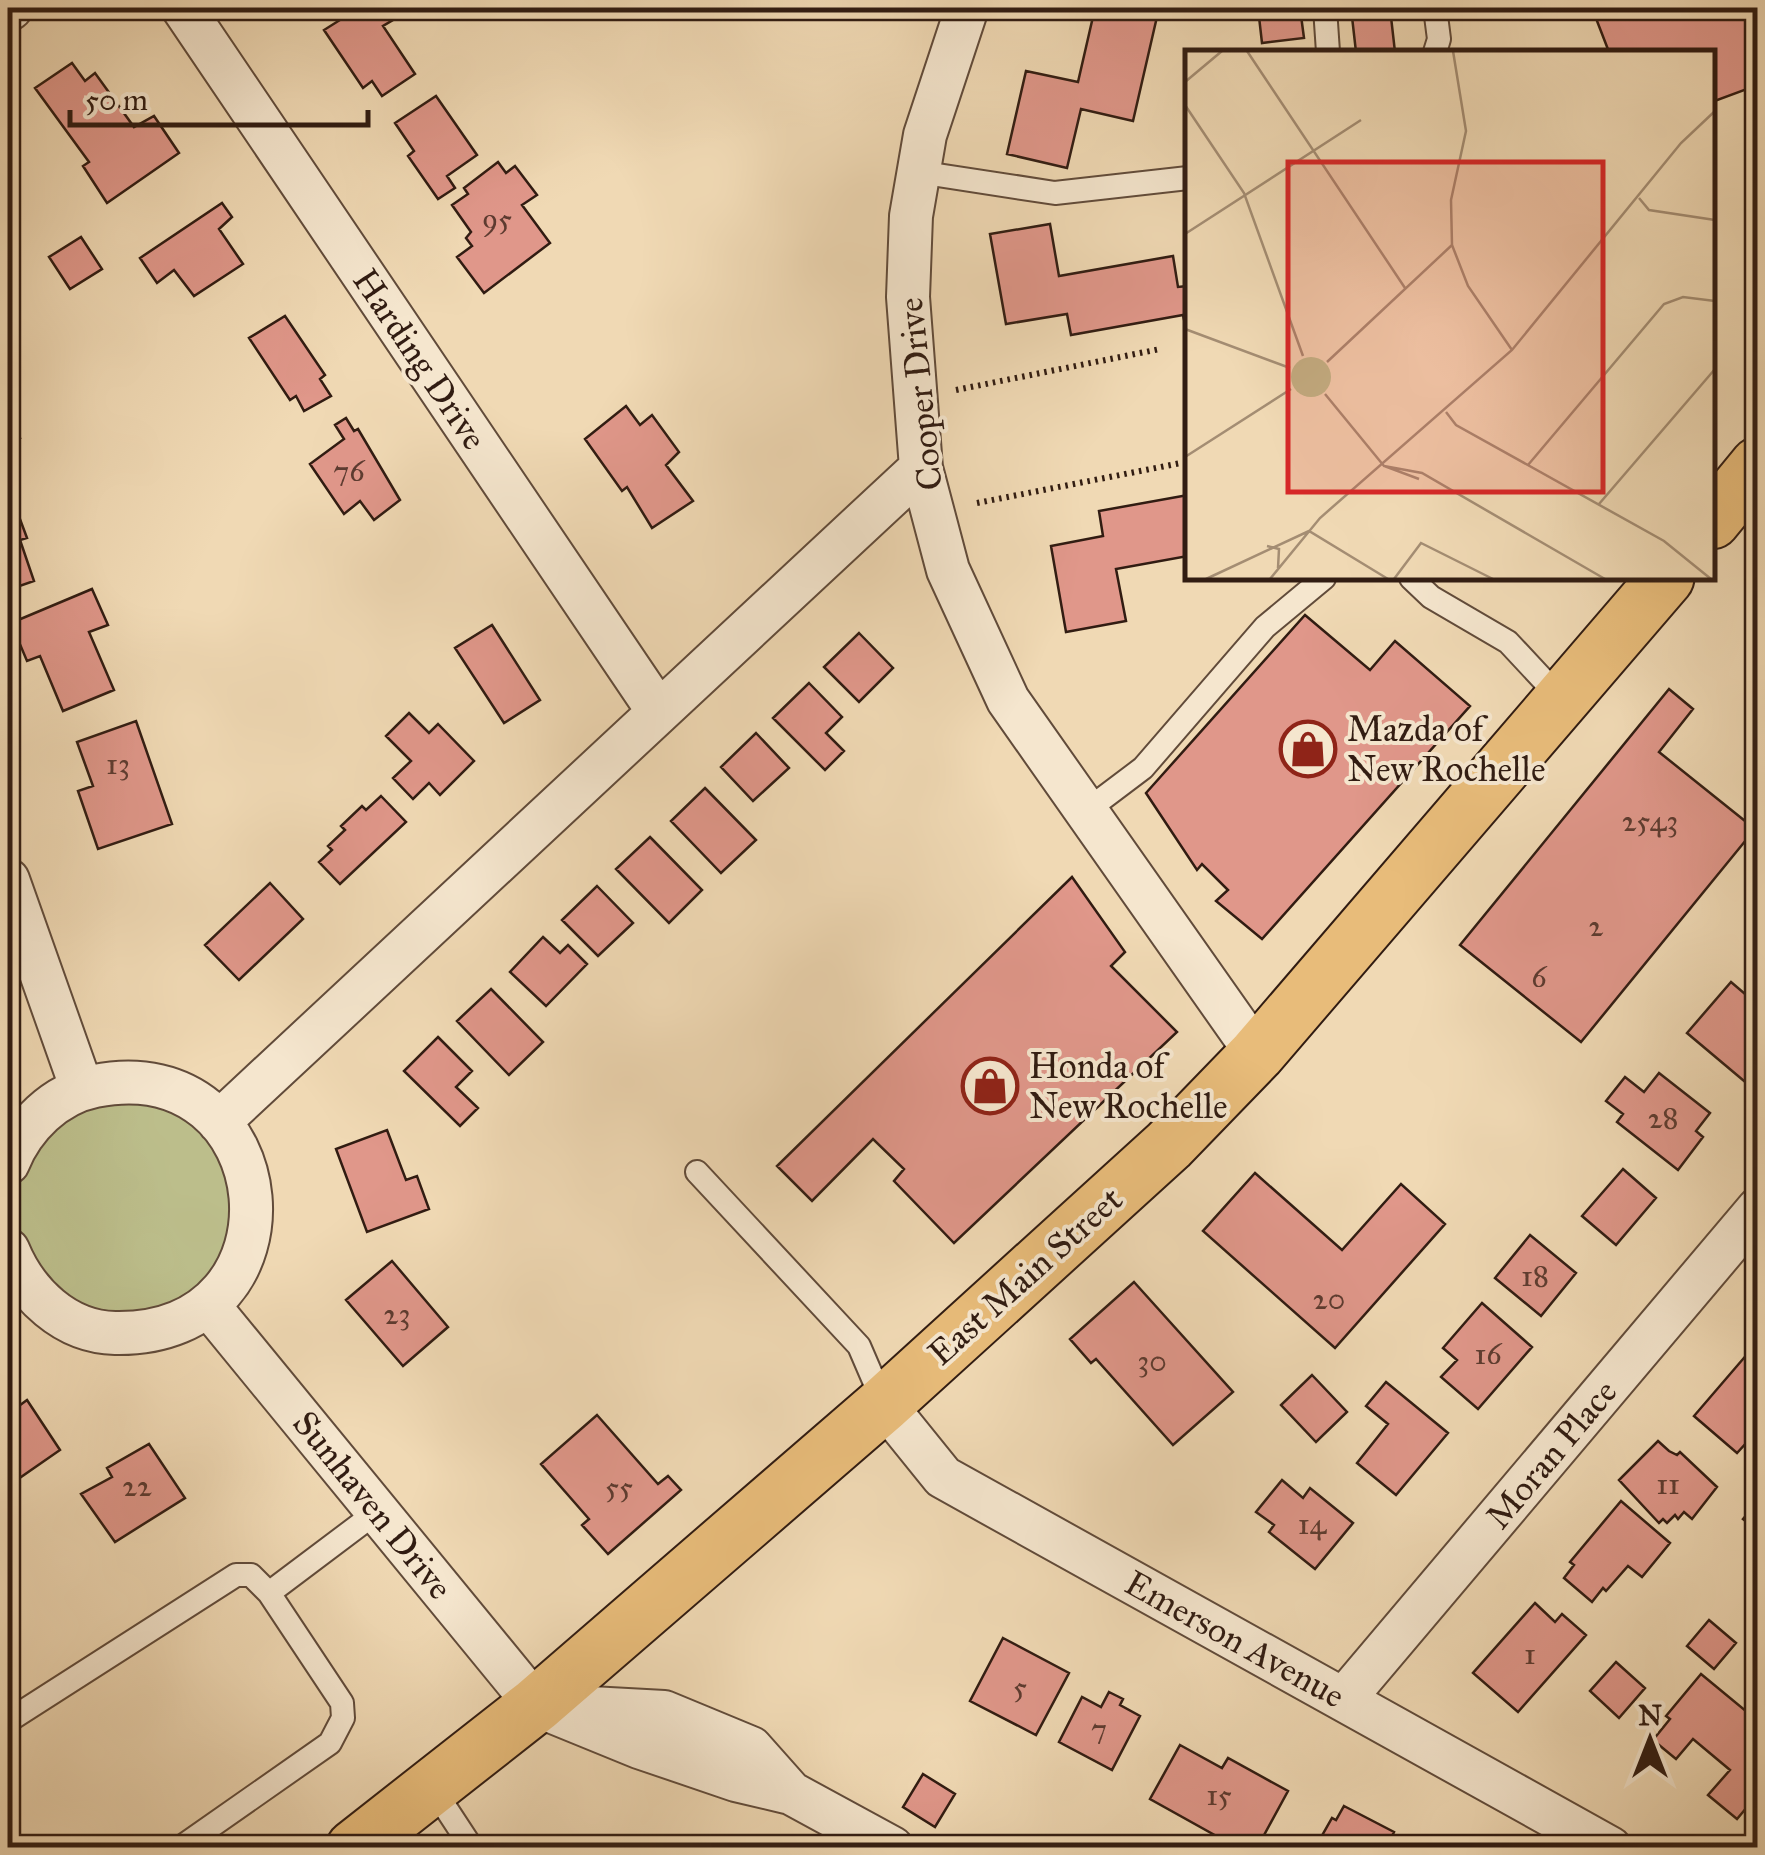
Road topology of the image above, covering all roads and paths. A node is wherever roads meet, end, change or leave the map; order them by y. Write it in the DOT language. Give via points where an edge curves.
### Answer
graph roads {
  1 [pos="183,8"];
  2 [pos="967,8"];
  3 [pos="1325,8"];
  4 [pos="1435,8"];
  5 [pos="1328,50"];
  6 [pos="1436,50"];
  7 [pos="918,172"];
  8 [pos="1185,178"];
  9 [pos="1160,350"];
  10 [pos="955,390"];
  11 [pos="1181,463"];
  12 [pos="1758,465"];
  13 [pos="921,468"];
  14 [pos="978,503"];
  15 [pos="1715,516"];
  16 [pos="1322,580"];
  17 [pos="1413,580"];
  18 [pos="1664,580"];
  19 [pos="1563,701"];
  20 [pos="658,711"];
  21 [pos="1086,810"];
  22 [pos="8,880"];
  23 [pos="1258,1054"];
  24 [pos="82,1088"];
  25 [pos="219,1122"];
  26 [pos="8,1160"];
  27 [pos="697,1172"];
  28 [pos="1758,1209"];
  29 [pos="11,1269"];
  30 [pos="208,1305"];
  31 [pos="884,1404"];
  32 [pos="378,1511"];
  33 [pos="269,1593"];
  34 [pos="1344,1699"];
  35 [pos="536,1705"];
  36 [pos="8,1721"];
  37 [pos="432,1787"];
  38 [pos="180,1848"];
  39 [pos="354,1848"];
  40 [pos="472,1848"];
  41 [pos="892,1848"];
  42 [pos="1610,1848"];
  1 -- 20 [label="street, Harding Drive"];
  2 -- 7 [label="street, Cooper Drive"];
  3 -- 5 [label="lane"];
  4 -- 6 [label="lane"];
  7 -- 8 [label="lane" via="1054,193"];
  7 -- 13 [label="street, Cooper Drive" via="908,297"];
  9 -- 10 [label="path"];
  11 -- 14 [label="path"];
  12 -- 15 [label="main road"];
  13 -- 20 [label="street"];
  13 -- 21 [label="street, Cooper Drive" via="948,570 1008,700"];
  16 -- 21 [label="lane" via="1265,627 1143,768"];
  17 -- 19 [label="lane" via="1508,642"];
  18 -- 19 [label="main road, East Main Street"];
  19 -- 23 [label="main road, East Main Street"];
  20 -- 25 [label="street"];
  21 -- 23 [label="street, Cooper Drive"];
  22 -- 24 [label="street"];
  23 -- 31 [label="main road, East Main Street" via="1169,1145"];
  24 -- 25 [label="street" via="119,1081 156,1085 190,1098"];
  24 -- 26 [label="street" via="26,1129"];
  25 -- 30 [label="street" via="242,1155 253,1195 250,1236 235,1274"];
  27 -- 31 [label="lane" via="859,1346"];
  28 -- 34 [label="street, Moran Place"];
  29 -- 30 [label="street" via="41,1303 106,1333 142,1334"];
  30 -- 32 [label="street, Sunhaven Drive"];
  31 -- 34 [label="street, Emerson Avenue" via="943,1477"];
  31 -- 35 [label="main road, East Main Street"];
  32 -- 33 [label="lane"];
  32 -- 35 [label="street, Sunhaven Drive"];
  33 -- 36 [label="lane" via="251,1575 236,1575"];
  33 -- 38 [label="lane" via="342,1703 342,1718 330,1742"];
  34 -- 42 [label="street, Emerson Avenue"];
  35 -- 37 [label="main road, East Main Street"];
  35 -- 41 [label="street" via="736,1780 792,1793"];
  37 -- 39 [label="main road, East Main Street"];
  37 -- 40 [label="lane"];
}
